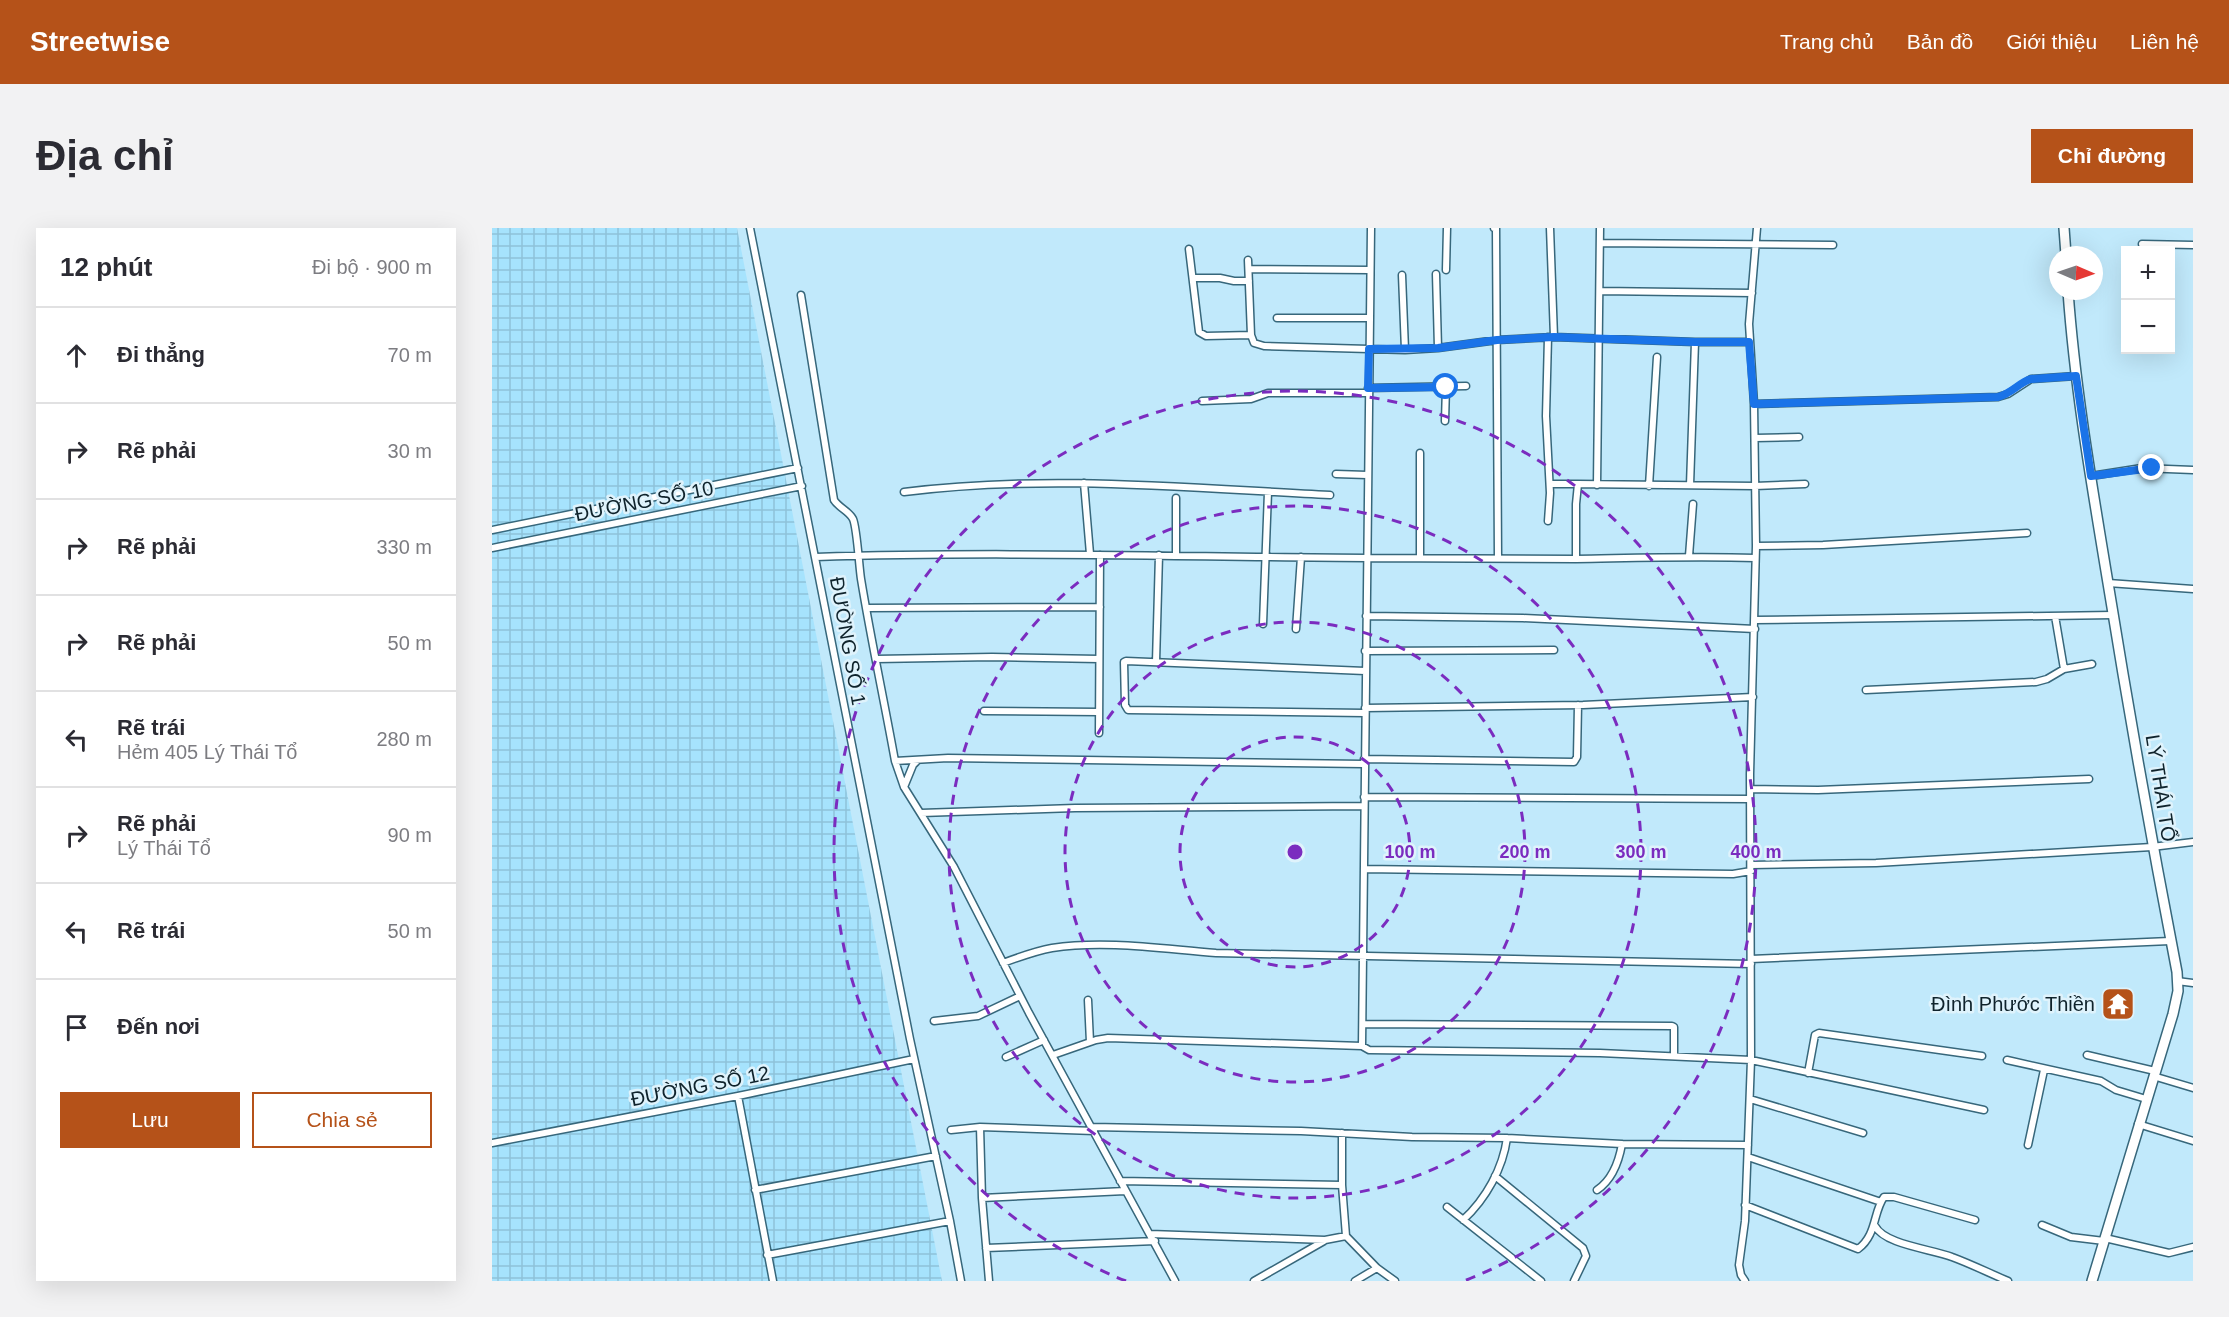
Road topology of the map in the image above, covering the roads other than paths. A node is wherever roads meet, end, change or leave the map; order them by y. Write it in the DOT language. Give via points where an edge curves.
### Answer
graph roads {
  1 [pos="750,228"];
  2 [pos="1371,228"];
  3 [pos="1447,228"];
  4 [pos="1494,228"];
  5 [pos="1550,228"];
  6 [pos="1600,228"];
  7 [pos="1757,228"];
  8 [pos="2064,228"];
  9 [pos="1601,243"];
  10 [pos="2142,244"];
  11 [pos="1757,245"];
  12 [pos="1833,245"];
  13 [pos="2193,245"];
  14 [pos="2065,246"];
  15 [pos="1189,249"];
  16 [pos="1248,260"];
  17 [pos="1249,269"];
  18 [pos="1370,270"];
  19 [pos="1446,270"];
  20 [pos="1436,274"];
  21 [pos="1402,275"];
  22 [pos="1193,278"];
  23 [pos="1249,281"];
  24 [pos="1600,291"];
  25 [pos="1752,293"];
  26 [pos="801,295"];
  27 [pos="2069,300"];
  28 [pos="1277,318"];
  29 [pos="1369,318"];
  30 [pos="1251,335"];
  31 [pos="1551,337"];
  32 [pos="1599,339"];
  33 [pos="1497,340"];
  34 [pos="1695,342"];
  35 [pos="1749,342"];
  36 [pos="1438,348"];
  37 [pos="1369,349"];
  38 [pos="1405,350"];
  39 [pos="1657,357"];
  40 [pos="2076,376"];
  41 [pos="1466,386"];
  42 [pos="1446,387"];
  43 [pos="1368,391"];
  44 [pos="1202,401"];
  45 [pos="1754,404"];
  46 [pos="1444,421"];
  47 [pos="1799,437"];
  48 [pos="1755,438"];
  49 [pos="1420,453"];
  50 [pos="798,468"];
  51 [pos="2193,470"];
  52 [pos="1336,474"];
  53 [pos="1367,475"];
  54 [pos="2091,476"];
  55 [pos="1084,483"];
  56 [pos="1805,483"];
  57 [pos="1550,484"];
  58 [pos="1578,484"];
  59 [pos="1597,485"];
  60 [pos="1690,485"];
  61 [pos="802,486"];
  62 [pos="1648,486"];
  63 [pos="1755,486"];
  64 [pos="904,492"];
  65 [pos="1268,492"];
  66 [pos="1330,495"];
  67 [pos="1176,498"];
  68 [pos="1693,504"];
  69 [pos="1548,521"];
  70 [pos="492,530"];
  71 [pos="2027,533"];
  72 [pos="1756,546"];
  73 [pos="492,548"];
  74 [pos="1090,554"];
  75 [pos="1100,555"];
  76 [pos="1159,555"];
  77 [pos="1176,555"];
  78 [pos="857,556"];
  79 [pos="1266,556"];
  80 [pos="1689,556"];
  81 [pos="816,557"];
  82 [pos="1301,557"];
  83 [pos="1366,558"];
  84 [pos="1420,558"];
  85 [pos="1498,558"];
  86 [pos="1755,558"];
  87 [pos="1576,559"];
  88 [pos="2108,584"];
  89 [pos="2193,589"];
  90 [pos="1100,607"];
  91 [pos="866,608"];
  92 [pos="2113,615"];
  93 [pos="1366,616"];
  94 [pos="2055,616"];
  95 [pos="1755,620"];
  96 [pos="1263,624"];
  97 [pos="1296,629"];
  98 [pos="1755,629"];
  99 [pos="1554,650"];
  100 [pos="1365,651"];
  101 [pos="876,659"];
  102 [pos="1100,659"];
  103 [pos="1156,662"];
  104 [pos="2092,664"];
  105 [pos="2064,669"];
  106 [pos="1365,671"];
  107 [pos="1866,690"];
  108 [pos="1753,697"];
  109 [pos="1578,705"];
  110 [pos="1365,710"];
  111 [pos="984,711"];
  112 [pos="1100,712"];
  113 [pos="1099,733"];
  114 [pos="918,760"];
  115 [pos="1364,761"];
  116 [pos="895,762"];
  117 [pos="2089,779"];
  118 [pos="904,787"];
  119 [pos="1750,789"];
  120 [pos="1364,797"];
  121 [pos="1750,799"];
  122 [pos="1364,806"];
  123 [pos="921,813"];
  124 [pos="2193,842"];
  125 [pos="2152,847"];
  126 [pos="1751,868"];
  127 [pos="1364,869"];
  128 [pos="2170,941"];
  129 [pos="1363,955"];
  130 [pos="1751,962"];
  131 [pos="1003,963"];
  132 [pos="2177,981"];
  133 [pos="2193,983"];
  134 [pos="1020,996"];
  135 [pos="1088,1000"];
  136 [pos="934,1021"];
  137 [pos="1363,1024"];
  138 [pos="1044,1040"];
  139 [pos="1090,1042"];
  140 [pos="1362,1046"];
  141 [pos="1053,1055"];
  142 [pos="2087,1055"];
  143 [pos="1674,1056"];
  144 [pos="1982,1056"];
  145 [pos="1006,1057"];
  146 [pos="914,1059"];
  147 [pos="1751,1060"];
  148 [pos="2007,1060"];
  149 [pos="2044,1070"];
  150 [pos="1808,1073"];
  151 [pos="2154,1073"];
  152 [pos="2193,1088"];
  153 [pos="738,1096"];
  154 [pos="1750,1099"];
  155 [pos="2146,1099"];
  156 [pos="1984,1110"];
  157 [pos="2138,1124"];
  158 [pos="980,1127"];
  159 [pos="1093,1129"];
  160 [pos="951,1130"];
  161 [pos="1342,1133"];
  162 [pos="1863,1133"];
  163 [pos="1507,1138"];
  164 [pos="2193,1142"];
  165 [pos="492,1143"];
  166 [pos="1623,1144"];
  167 [pos="2028,1144"];
  168 [pos="1748,1145"];
  169 [pos="936,1156"];
  170 [pos="1748,1157"];
  171 [pos="1495,1176"];
  172 [pos="1120,1181"];
  173 [pos="1342,1185"];
  174 [pos="755,1190"];
  175 [pos="1597,1190"];
  176 [pos="1125,1191"];
  177 [pos="982,1198"];
  178 [pos="1881,1202"];
  179 [pos="1745,1205"];
  180 [pos="1446,1207"];
  181 [pos="1463,1220"];
  182 [pos="1975,1220"];
  183 [pos="950,1221"];
  184 [pos="1875,1226"];
  185 [pos="2042,1226"];
  186 [pos="1150,1234"];
  187 [pos="1346,1236"];
  188 [pos="2104,1239"];
  189 [pos="1325,1240"];
  190 [pos="1155,1241"];
  191 [pos="2193,1247"];
  192 [pos="986,1248"];
  193 [pos="767,1255"];
  194 [pos="1377,1268"];
  195 [pos="773,1281"];
  196 [pos="961,1281"];
  197 [pos="989,1281"];
  198 [pos="1175,1281"];
  199 [pos="1254,1281"];
  200 [pos="1355,1281"];
  201 [pos="1395,1281"];
  202 [pos="1541,1281"];
  203 [pos="1574,1281"];
  204 [pos="1746,1281"];
  205 [pos="2008,1281"];
  206 [pos="2092,1281"];
  1 -- 50 [label="street, ĐƯỜNG SỐ 1"];
  2 -- 18 [label="street"];
  3 -- 19 [label="street"];
  4 -- 33 [label="street"];
  5 -- 31 [label="street"];
  6 -- 9 [label="street"];
  7 -- 11 [label="street"];
  8 -- 14 [label="main road"];
  9 -- 11 [label="street"];
  9 -- 24 [label="street"];
  10 -- 13 [label="street"];
  11 -- 12 [label="street"];
  11 -- 25 [label="street"];
  15 -- 22 [label="street"];
  16 -- 17 [label="street"];
  17 -- 18 [label="street"];
  17 -- 23 [label="street"];
  18 -- 29 [label="street"];
  20 -- 36 [label="street"];
  21 -- 38 [label="street"];
  22 -- 23 [label="street"];
  22 -- 30 [label="street" via="1201,335"];
  23 -- 30 [label="street"];
  24 -- 25 [label="street"];
  24 -- 32 [label="street"];
  25 -- 35 [label="street"];
  26 -- 78 [label="street" via="834,500 852,516"];
  27 -- 40 [label="main road, LÝ THÁI TỔ"];
  28 -- 29 [label="street"];
  29 -- 37 [label="street"];
  30 -- 37 [label="street" via="1254,343 1264,346"];
  31 -- 32 [label="street"];
  31 -- 33 [label="street"];
  31 -- 57 [label="street" via="1546,416"];
  32 -- 34 [label="street"];
  32 -- 59 [label="street"];
  33 -- 36 [label="street"];
  33 -- 85 [label="street"];
  34 -- 35 [label="street"];
  34 -- 60 [label="street"];
  35 -- 45 [label="street"];
  36 -- 38 [label="street"];
  37 -- 38 [label="street"];
  37 -- 43 [label="street"];
  39 -- 62 [label="street"];
  40 -- 45 [label="street" via="2026,380 1998,397"];
  40 -- 54 [label="main road, LÝ THÁI TỔ"];
  41 -- 42 [label="street"];
  42 -- 43 [label="street"];
  42 -- 46 [label="street"];
  43 -- 44 [label="street" via="1268,393 1251,399"];
  43 -- 53 [label="street"];
  45 -- 48 [label="street"];
  47 -- 48 [label="street"];
  48 -- 63 [label="street"];
  49 -- 84 [label="street"];
  50 -- 61 [label="street, ĐƯỜNG SỐ 1"];
  50 -- 70 [label="street, ĐƯỜNG SỐ 10"];
  51 -- 54 [label="street" via="2142,468"];
  52 -- 53 [label="street"];
  53 -- 83 [label="street"];
  54 -- 88 [label="main road, LÝ THÁI TỔ"];
  55 -- 64 [label="street" via="960,485"];
  55 -- 65 [label="street"];
  55 -- 74 [label="street"];
  56 -- 63 [label="street"];
  57 -- 58 [label="street"];
  57 -- 69 [label="street"];
  58 -- 59 [label="street"];
  58 -- 87 [label="street"];
  59 -- 62 [label="street"];
  60 -- 62 [label="street"];
  60 -- 63 [label="street"];
  61 -- 73 [label="street, ĐƯỜNG SỐ 10"];
  61 -- 81 [label="street, ĐƯỜNG SỐ 1"];
  63 -- 72 [label="street"];
  65 -- 66 [label="street"];
  65 -- 79 [label="street"];
  67 -- 77 [label="street"];
  68 -- 80 [label="street"];
  71 -- 72 [label="street"];
  72 -- 86 [label="street"];
  74 -- 75 [label="street"];
  74 -- 78 [label="street"];
  75 -- 76 [label="street"];
  75 -- 90 [label="street"];
  76 -- 77 [label="street"];
  76 -- 103 [label="street"];
  77 -- 79 [label="street"];
  78 -- 81 [label="street"];
  78 -- 91 [label="street"];
  79 -- 82 [label="street"];
  79 -- 96 [label="street"];
  80 -- 86 [label="street"];
  80 -- 87 [label="street"];
  81 -- 146 [label="street, ĐƯỜNG SỐ 1"];
  82 -- 83 [label="street"];
  82 -- 97 [label="street"];
  83 -- 84 [label="street"];
  83 -- 93 [label="street"];
  84 -- 85 [label="street"];
  85 -- 87 [label="street"];
  86 -- 95 [label="street"];
  88 -- 89 [label="street"];
  88 -- 92 [label="main road, LÝ THÁI TỔ"];
  90 -- 91 [label="street"];
  90 -- 102 [label="street"];
  91 -- 101 [label="street"];
  92 -- 94 [label="street"];
  92 -- 125 [label="main road, LÝ THÁI TỔ"];
  93 -- 98 [label="street" via="1523,618"];
  93 -- 100 [label="street"];
  94 -- 95 [label="street"];
  94 -- 105 [label="street"];
  95 -- 98 [label="street"];
  98 -- 108 [label="street"];
  99 -- 100 [label="street"];
  100 -- 106 [label="street"];
  101 -- 102 [label="street"];
  101 -- 116 [label="street"];
  102 -- 112 [label="street"];
  103 -- 106 [label="street"];
  103 -- 110 [label="street" via="1124,662 1127,709"];
  104 -- 105 [label="street"];
  105 -- 107 [label="street" via="2036,682"];
  106 -- 110 [label="street"];
  108 -- 109 [label="street"];
  108 -- 119 [label="street"];
  109 -- 110 [label="street"];
  109 -- 115 [label="street" via="1574,762"];
  110 -- 115 [label="street"];
  111 -- 112 [label="street"];
  112 -- 113 [label="street"];
  114 -- 115 [label="street"];
  114 -- 116 [label="street"];
  114 -- 118 [label="street"];
  115 -- 120 [label="street"];
  116 -- 118 [label="street"];
  117 -- 119 [label="street" via="1818,790"];
  118 -- 123 [label="street"];
  119 -- 121 [label="street"];
  120 -- 121 [label="street"];
  120 -- 122 [label="street"];
  121 -- 126 [label="street"];
  122 -- 123 [label="street"];
  122 -- 127 [label="street"];
  123 -- 131 [label="street" via="954,867"];
  124 -- 125 [label="street"];
  125 -- 126 [label="street"];
  125 -- 128 [label="main road, LÝ THÁI TỔ"];
  126 -- 127 [label="street" via="1733,874"];
  126 -- 130 [label="street"];
  127 -- 129 [label="street"];
  128 -- 130 [label="street"];
  128 -- 132 [label="main road, LÝ THÁI TỔ"];
  129 -- 130 [label="street"];
  129 -- 131 [label="street" via="1077,946 1041,951"];
  129 -- 137 [label="street"];
  130 -- 147 [label="street"];
  131 -- 134 [label="street"];
  132 -- 133 [label="street"];
  132 -- 151 [label="main road, LÝ THÁI TỔ" via="2173,1014"];
  134 -- 136 [label="street" via="978,1016"];
  134 -- 138 [label="street"];
  135 -- 139 [label="street"];
  137 -- 140 [label="street"];
  137 -- 143 [label="street" via="1672,1026"];
  138 -- 141 [label="street"];
  138 -- 145 [label="street"];
  139 -- 140 [label="street" via="1130,1038"];
  139 -- 141 [label="street"];
  140 -- 143 [label="street" via="1369,1050"];
  141 -- 159 [label="street"];
  142 -- 151 [label="street"];
  143 -- 147 [label="street"];
  144 -- 150 [label="street" via="1819,1033 1811,1047"];
  146 -- 153 [label="street, ĐƯỜNG SỐ 12"];
  146 -- 169 [label="street, ĐƯỜNG SỐ 1"];
  147 -- 150 [label="street"];
  147 -- 154 [label="street"];
  148 -- 149 [label="street"];
  149 -- 155 [label="street" via="2101,1081"];
  149 -- 167 [label="street"];
  150 -- 156 [label="street"];
  151 -- 152 [label="street"];
  151 -- 155 [label="main road, LÝ THÁI TỔ"];
  153 -- 165 [label="street, ĐƯỜNG SỐ 12"];
  153 -- 174 [label="street"];
  154 -- 162 [label="street"];
  154 -- 168 [label="street"];
  155 -- 157 [label="main road, LÝ THÁI TỔ"];
  157 -- 164 [label="street"];
  157 -- 188 [label="main road, LÝ THÁI TỔ"];
  158 -- 159 [label="street"];
  158 -- 160 [label="street"];
  158 -- 177 [label="street"];
  159 -- 161 [label="street"];
  159 -- 172 [label="street"];
  161 -- 163 [label="street"];
  161 -- 173 [label="street"];
  163 -- 166 [label="street"];
  163 -- 171 [label="street" via="1502,1164"];
  166 -- 168 [label="street"];
  166 -- 175 [label="street" via="1616,1166 1605,1185"];
  168 -- 170 [label="street"];
  169 -- 174 [label="street"];
  169 -- 183 [label="street, ĐƯỜNG SỐ 1"];
  170 -- 178 [label="street"];
  170 -- 179 [label="street"];
  171 -- 181 [label="street"];
  171 -- 203 [label="street" via="1583,1248 1586,1256"];
  172 -- 173 [label="street"];
  172 -- 176 [label="street"];
  173 -- 187 [label="street"];
  174 -- 193 [label="street"];
  176 -- 177 [label="street"];
  176 -- 186 [label="street"];
  177 -- 192 [label="street"];
  178 -- 182 [label="street" via="1884,1197 1894,1197"];
  178 -- 184 [label="street"];
  179 -- 184 [label="street" via="1852,1249 1862,1246"];
  179 -- 204 [label="street" via="1739,1265"];
  180 -- 181 [label="street"];
  181 -- 202 [label="street"];
  183 -- 193 [label="street"];
  183 -- 196 [label="street, ĐƯỜNG SỐ 1"];
  184 -- 205 [label="street" via="1878,1232 1894,1240 1950,1256"];
  185 -- 188 [label="street" via="2071,1237"];
  186 -- 189 [label="street"];
  186 -- 190 [label="street"];
  187 -- 189 [label="street"];
  187 -- 194 [label="street"];
  188 -- 191 [label="street" via="2169,1253"];
  188 -- 206 [label="main road, LÝ THÁI TỔ"];
  189 -- 199 [label="street"];
  190 -- 192 [label="street"];
  190 -- 198 [label="street"];
  192 -- 197 [label="street"];
  193 -- 195 [label="street"];
  194 -- 200 [label="street"];
  194 -- 201 [label="street"];
}
